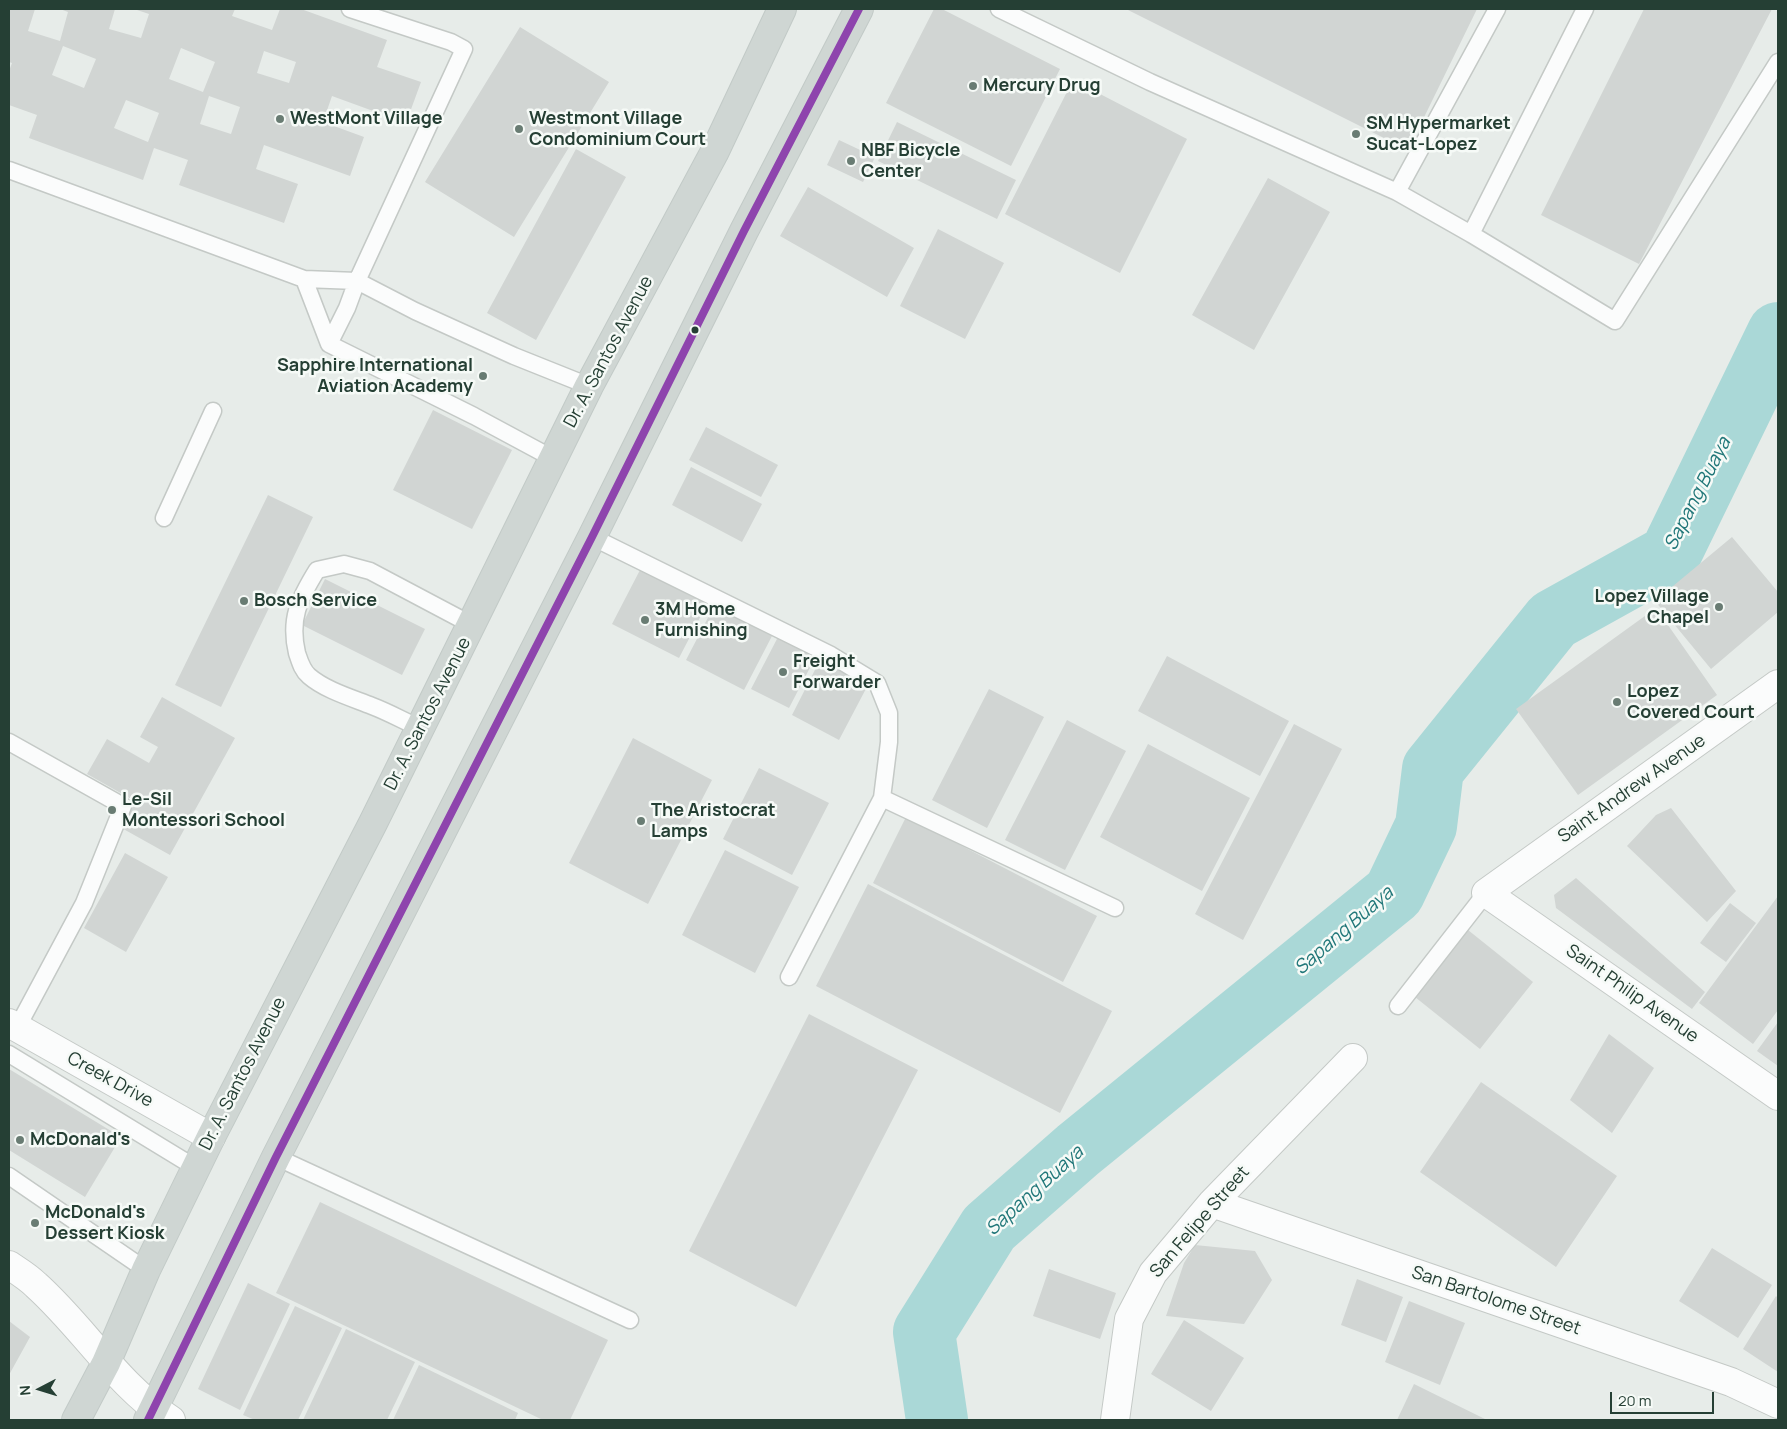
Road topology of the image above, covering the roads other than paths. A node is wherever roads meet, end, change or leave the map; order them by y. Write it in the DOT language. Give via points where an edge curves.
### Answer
graph roads {
  1 [pos="350,9"];
  2 [pos="782,9"];
  3 [pos="860,9"];
  4 [pos="999,9"];
  5 [pos="1497,9"];
  6 [pos="1585,9"];
  7 [pos="1778,62"];
  8 [pos="9,170"];
  9 [pos="1397,192"];
  10 [pos="1470,234"];
  11 [pos="304,279"];
  12 [pos="357,281"];
  13 [pos="329,344"];
  14 [pos="589,386"];
  15 [pos="213,412"];
  16 [pos="554,459"];
  17 [pos="164,518"];
  18 [pos="592,537"];
  19 [pos="472,625"];
  20 [pos="1778,685"];
  21 [pos="420,728"];
  22 [pos="9,742"];
  23 [pos="882,798"];
  24 [pos="1486,893"];
  25 [pos="1115,908"];
  26 [pos="789,977"];
  27 [pos="1398,1006"];
  28 [pos="13,1026"];
  29 [pos="9,1054"];
  30 [pos="1354,1058"];
  31 [pos="1778,1096"];
  32 [pos="211,1137"];
  33 [pos="276,1157"];
  34 [pos="196,1168"];
  35 [pos="9,1176"];
  36 [pos="1212,1203"];
  37 [pos="9,1265"];
  38 [pos="146,1270"];
  39 [pos="630,1320"];
  40 [pos="106,1363"];
  41 [pos="1778,1404"];
  42 [pos="158,1417"];
  43 [pos="76,1420"];
  44 [pos="1115,1420"];
  1 -- 12 [label="lane" via="464,49"];
  2 -- 14 [label="main road, Dr. A. Santos Avenue" via="714,153"];
  3 -- 18 [label="main road" via="744,231"];
  4 -- 9 [label="lane" via="1150,82"];
  5 -- 9 [label="lane"];
  6 -- 10 [label="lane"];
  7 -- 10 [label="lane" via="1615,321"];
  8 -- 11 [label="lane"];
  9 -- 10 [label="lane"];
  11 -- 12 [label="lane"];
  11 -- 13 [label="lane"];
  12 -- 13 [label="lane"];
  12 -- 14 [label="lane" via="415,312"];
  13 -- 16 [label="lane"];
  14 -- 16 [label="main road, Dr. A. Santos Avenue"];
  15 -- 17 [label="lane"];
  16 -- 19 [label="main road, Dr. A. Santos Avenue"];
  18 -- 23 [label="lane" via="831,655 877,683 889,712"];
  18 -- 33 [label="main road"];
  19 -- 21 [label="main road, Dr. A. Santos Avenue"];
  19 -- 21 [label="lane" via="370,571 344,564 317,570 304,591 296,613 293,636 300,665 309,676 335,692"];
  20 -- 24 [label="street, Saint Andrew Avenue"];
  21 -- 32 [label="main road, Dr. A. Santos Avenue"];
  22 -- 28 [label="lane" via="123,806 84,903"];
  23 -- 25 [label="lane"];
  23 -- 26 [label="lane"];
  24 -- 27 [label="lane"];
  24 -- 31 [label="street, Saint Philip Avenue"];
  28 -- 32 [label="street, Creek Drive"];
  29 -- 34 [label="lane"];
  30 -- 36 [label="street, San Felipe Street"];
  32 -- 34 [label="main road, Dr. A. Santos Avenue"];
  33 -- 39 [label="lane"];
  33 -- 42 [label="main road"];
  34 -- 38 [label="main road, Dr. A. Santos Avenue"];
  35 -- 38 [label="lane"];
  36 -- 41 [label="street, San Bartolome Street" via="1731,1382"];
  36 -- 44 [label="street, San Felipe Street" via="1153,1273 1129,1319"];
  37 -- 40 [label="street" via="36,1285"];
  38 -- 40 [label="main road, Dr. A. Santos Avenue"];
  40 -- 42 [label="street"];
  40 -- 43 [label="main road, Dr. A. Santos Avenue"];
}
